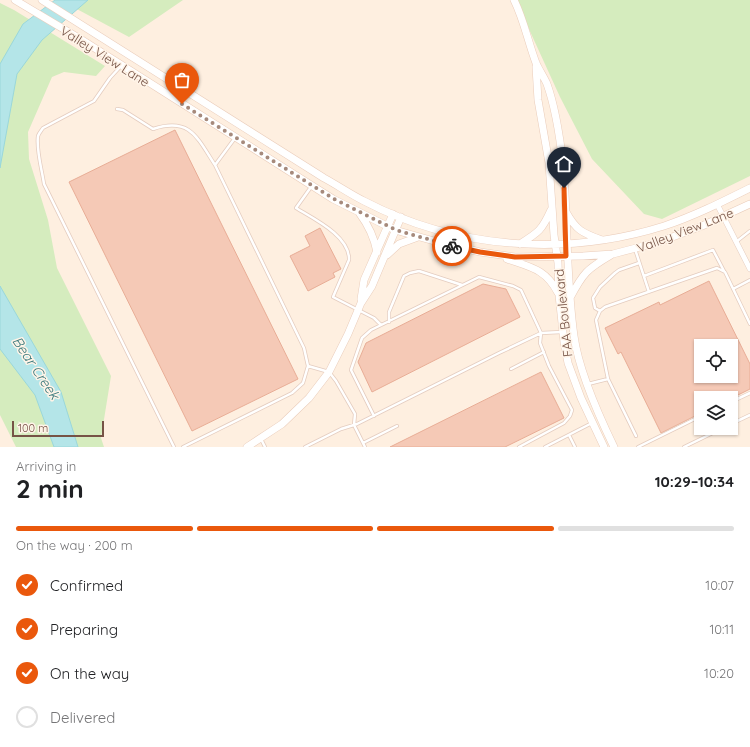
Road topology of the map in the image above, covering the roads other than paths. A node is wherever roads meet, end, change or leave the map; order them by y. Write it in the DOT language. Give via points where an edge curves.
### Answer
graph roads {
  1 [pos="16,0"];
  2 [pos="42,0"];
  3 [pos="514,0"];
  4 [pos="536,63"];
  5 [pos="121,66"];
  6 [pos="117,109"];
  7 [pos="241,125"];
  8 [pos="235,137"];
  9 [pos="215,165"];
  10 [pos="312,185"];
  11 [pos="750,188"];
  12 [pos="717,204"];
  13 [pos="750,204"];
  14 [pos="552,208"];
  15 [pos="566,210"];
  16 [pos="358,212"];
  17 [pos="397,215"];
  18 [pos="723,216"];
  19 [pos="392,228"];
  20 [pos="750,231"];
  21 [pos="418,237"];
  22 [pos="604,240"];
  23 [pos="736,242"];
  24 [pos="520,244"];
  25 [pos="555,244"];
  26 [pos="567,244"];
  27 [pos="635,249"];
  28 [pos="377,252"];
  29 [pos="496,254"];
  30 [pos="613,254"];
  31 [pos="556,256"];
  32 [pos="566,256"];
  33 [pos="384,258"];
  34 [pos="639,263"];
  35 [pos="750,269"];
  36 [pos="725,272"];
  37 [pos="644,276"];
  38 [pos="750,280"];
  39 [pos="462,285"];
  40 [pos="733,289"];
  41 [pos="649,292"];
  42 [pos="559,295"];
  43 [pos="570,299"];
  44 [pos="359,306"];
  45 [pos="600,311"];
  46 [pos="389,322"];
  47 [pos="750,324"];
  48 [pos="381,325"];
  49 [pos="563,332"];
  50 [pos="541,333"];
  51 [pos="544,352"];
  52 [pos="308,366"];
  53 [pos="511,369"];
  54 [pos="329,372"];
  55 [pos="608,379"];
  56 [pos="587,384"];
  57 [pos="750,393"];
  58 [pos="738,399"];
  59 [pos="750,415"];
  60 [pos="374,416"];
  61 [pos="694,419"];
  62 [pos="738,421"];
  63 [pos="592,423"];
  64 [pos="354,425"];
  65 [pos="397,426"];
  66 [pos="569,435"];
  67 [pos="709,435"];
  68 [pos="636,436"];
  69 [pos="261,439"];
  70 [pos="554,442"];
  71 [pos="363,443"];
  72 [pos="174,447"];
  73 [pos="183,447"];
  74 [pos="247,447"];
  75 [pos="265,447"];
  76 [pos="304,447"];
  77 [pos="365,447"];
  78 [pos="519,447"];
  79 [pos="545,447"];
  80 [pos="556,447"];
  81 [pos="576,447"];
  82 [pos="604,447"];
  83 [pos="614,447"];
  84 [pos="638,447"];
  85 [pos="684,447"];
  1 -- 5 [label="main road, Valley View Lane"];
  2 -- 7 [label="main road, Valley View Lane"];
  3 -- 4 [label="main road"];
  4 -- 14 [label="main road, FAA Boulevard" via="538,100 549,163"];
  4 -- 15 [label="main road, FAA Boulevard" via="547,84 555,116 563,163"];
  5 -- 8 [label="main road, Valley View Lane"];
  5 -- 72 [label="lane" via="94,101 43,128 38,137 39,149 44,184"];
  6 -- 9 [label="lane" via="123,110 153,129 179,125 188,129"];
  7 -- 8 [label="main road"];
  7 -- 17 [label="main road, Valley View Lane" via="364,201"];
  8 -- 9 [label="lane"];
  8 -- 10 [label="main road, Valley View Lane"];
  9 -- 52 [label="lane" via="304,348"];
  10 -- 16 [label="main road, Valley View Lane"];
  10 -- 44 [label="lane" via="296,208 338,236 349,260 333,297"];
  11 -- 12 [label="main road, Valley View Lane"];
  12 -- 18 [label="street"];
  12 -- 22 [label="main road, Valley View Lane" via="666,225"];
  13 -- 18 [label="main road, Valley View Lane"];
  14 -- 24 [label="main road" via="546,223 538,233"];
  14 -- 25 [label="main road, FAA Boulevard"];
  15 -- 22 [label="main road" via="573,224 582,232"];
  15 -- 26 [label="main road, FAA Boulevard"];
  16 -- 19 [label="main road, Valley View Lane"];
  16 -- 28 [label="main road" via="374,236"];
  17 -- 19 [label="main road"];
  17 -- 24 [label="main road, Valley View Lane" via="465,237"];
  18 -- 23 [label="street"];
  18 -- 27 [label="main road, Valley View Lane"];
  19 -- 21 [label="main road, Valley View Lane"];
  19 -- 28 [label="main road"];
  19 -- 33 [label="main road"];
  20 -- 23 [label="lane"];
  21 -- 29 [label="main road, Valley View Lane"];
  21 -- 33 [label="main road" via="399,244"];
  22 -- 26 [label="main road, Valley View Lane"];
  23 -- 35 [label="street"];
  24 -- 25 [label="main road, Valley View Lane"];
  25 -- 26 [label="main road, Valley View Lane"];
  25 -- 31 [label="main road, FAA Boulevard"];
  26 -- 32 [label="main road, FAA Boulevard"];
  27 -- 30 [label="main road, Valley View Lane"];
  27 -- 34 [label="lane"];
  28 -- 44 [label="main road" via="364,280"];
  29 -- 31 [label="main road, Valley View Lane"];
  29 -- 42 [label="main road" via="539,270 550,280"];
  30 -- 32 [label="main road, Valley View Lane"];
  30 -- 43 [label="main road" via="586,272"];
  31 -- 32 [label="main road, Valley View Lane"];
  31 -- 42 [label="main road, FAA Boulevard"];
  32 -- 43 [label="main road, FAA Boulevard"];
  33 -- 44 [label="main road" via="372,286"];
  34 -- 37 [label="lane"];
  34 -- 45 [label="lane" via="619,270 600,287 593,298 595,308"];
  36 -- 37 [label="lane" via="713,250"];
  36 -- 40 [label="lane"];
  36 -- 41 [label="lane" via="717,268"];
  37 -- 41 [label="lane"];
  38 -- 40 [label="lane"];
  39 -- 46 [label="lane"];
  39 -- 46 [label="lane" via="419,271 404,276 389,312"];
  39 -- 50 [label="lane" via="479,277 521,290"];
  40 -- 47 [label="lane"];
  41 -- 45 [label="lane"];
  42 -- 49 [label="main road, FAA Boulevard"];
  43 -- 56 [label="main road, FAA Boulevard" via="574,338"];
  44 -- 48 [label="lane"];
  44 -- 54 [label="main road"];
  45 -- 55 [label="lane" via="596,320"];
  46 -- 48 [label="lane"];
  48 -- 60 [label="lane" via="362,338 351,370"];
  49 -- 50 [label="lane"];
  49 -- 63 [label="main road, FAA Boulevard" via="568,363"];
  50 -- 51 [label="lane" via="540,343"];
  50 -- 60 [label="lane"];
  51 -- 53 [label="lane"];
  51 -- 78 [label="lane" via="572,410 564,423"];
  52 -- 54 [label="lane"];
  52 -- 73 [label="lane" via="303,383 292,393"];
  54 -- 64 [label="lane" via="355,414"];
  54 -- 69 [label="main road" via="309,398 282,424"];
  55 -- 56 [label="lane"];
  55 -- 68 [label="lane"];
  56 -- 83 [label="main road, FAA Boulevard"];
  57 -- 58 [label="lane"];
  59 -- 62 [label="lane"];
  60 -- 64 [label="lane"];
  61 -- 84 [label="lane"];
  63 -- 66 [label="lane"];
  63 -- 82 [label="main road, FAA Boulevard"];
  64 -- 71 [label="lane"];
  64 -- 76 [label="lane"];
  65 -- 71 [label="lane"];
  66 -- 70 [label="lane"];
  66 -- 81 [label="lane"];
  67 -- 85 [label="lane"];
  69 -- 74 [label="main road"];
  69 -- 75 [label="lane"];
  70 -- 79 [label="lane"];
  70 -- 80 [label="lane"];
  71 -- 77 [label="lane"];
}
